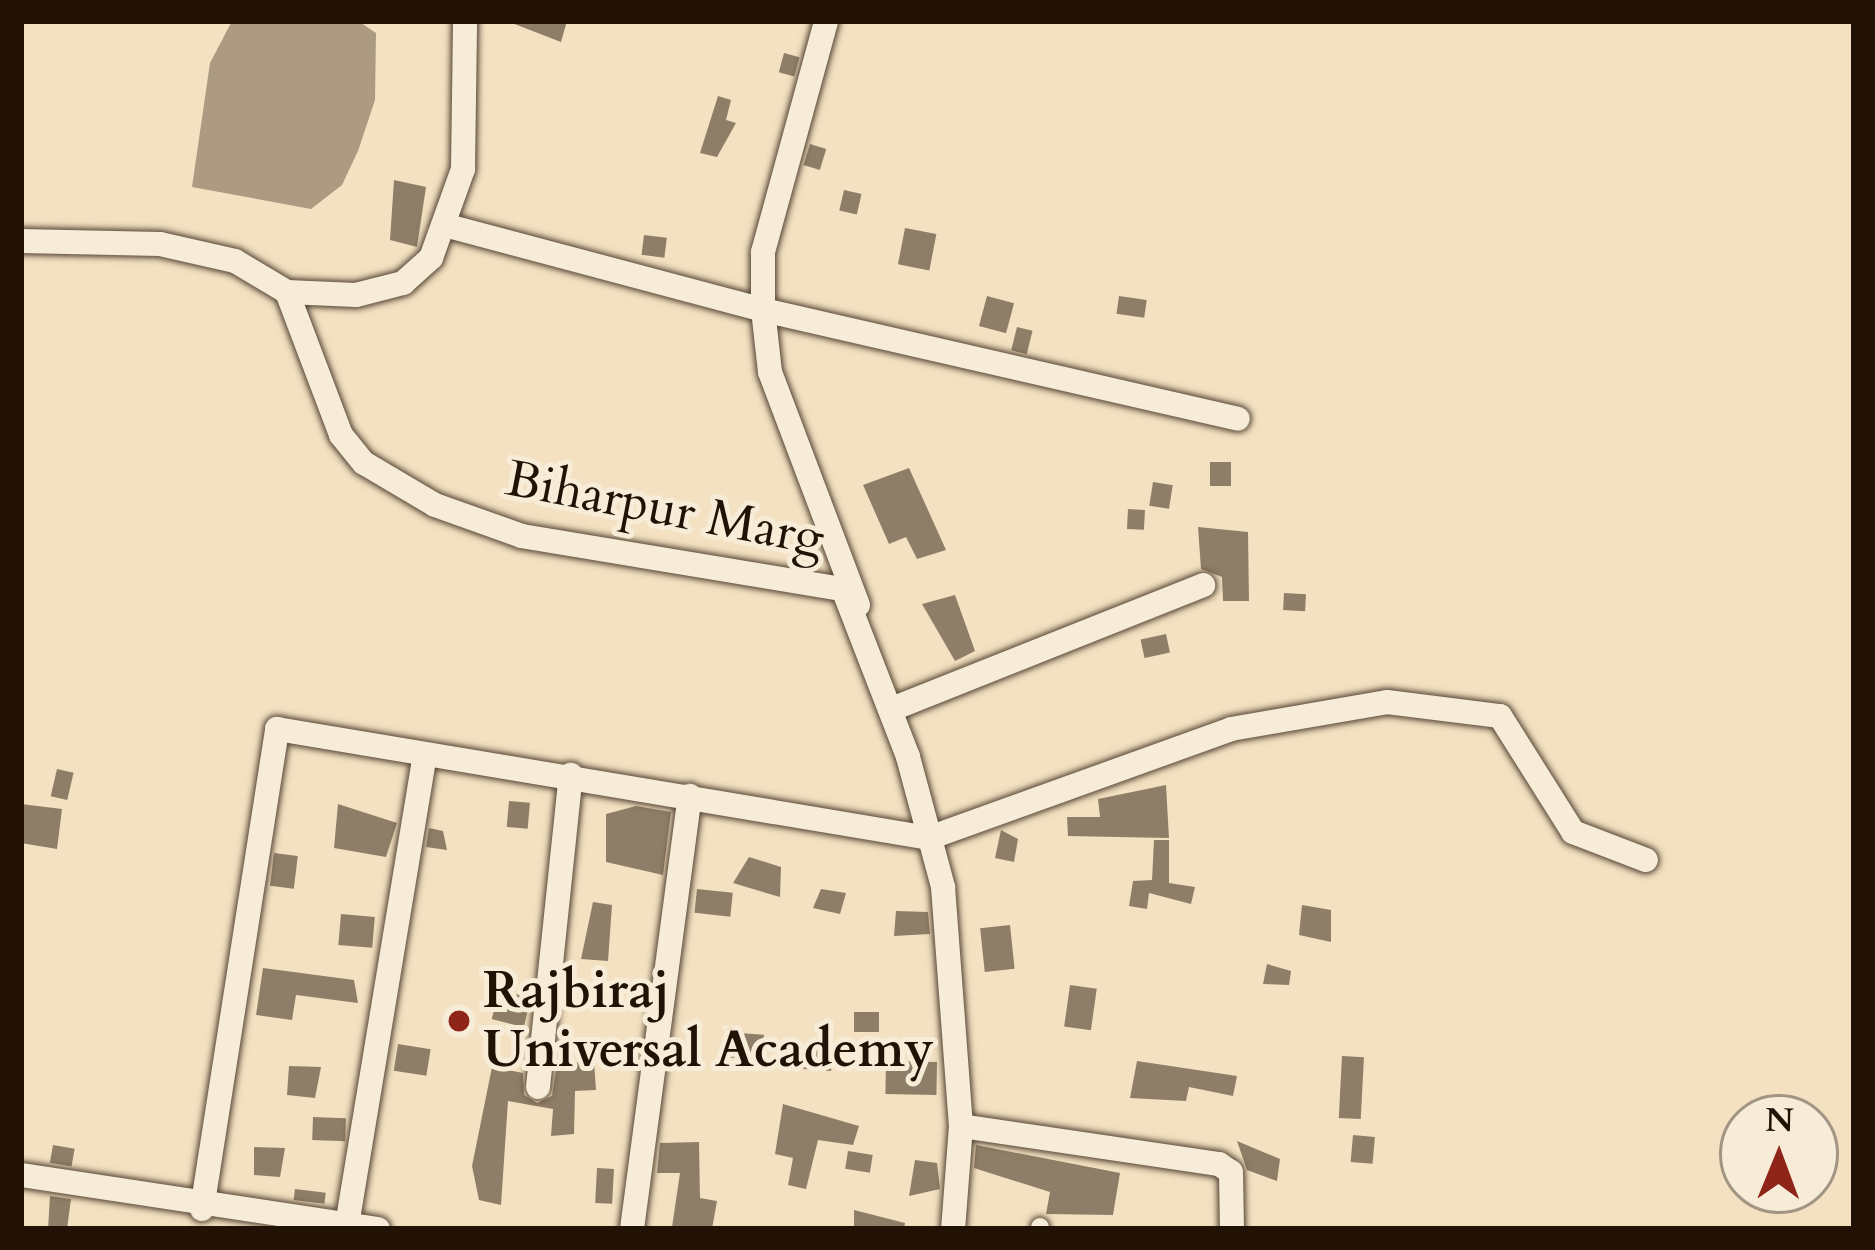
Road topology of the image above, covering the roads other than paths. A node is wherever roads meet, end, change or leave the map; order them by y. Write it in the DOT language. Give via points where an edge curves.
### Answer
graph roads {
  1 [pos="465,21"];
  2 [pos="826,21"];
  3 [pos="448,226"];
  4 [pos="21,241"];
  5 [pos="287,292"];
  6 [pos="763,310"];
  7 [pos="1238,419"];
  8 [pos="1203,585"];
  9 [pos="860,619"];
  10 [pos="892,709"];
  11 [pos="424,758"];
  12 [pos="571,776"];
  13 [pos="690,796"];
  14 [pos="929,838"];
  15 [pos="1646,860"];
  16 [pos="538,1087"];
  17 [pos="961,1126"];
  18 [pos="21,1175"];
  19 [pos="202,1209"];
  20 [pos="247,1222"];
  21 [pos="347,1225"];
  22 [pos="378,1229"];
  23 [pos="632,1229"];
  24 [pos="953,1229"];
  25 [pos="1232,1229"];
  1 -- 3 [label="street" via="471,88"];
  2 -- 6 [label="street" via="763,252"];
  3 -- 5 [label="street" via="403,283 356,296"];
  3 -- 6 [label="street"];
  4 -- 5 [label="street" via="160,244 235,261"];
  5 -- 9 [label="street, Biharpur Marg" via="341,435 396,485 522,536 843,589"];
  6 -- 7 [label="street"];
  6 -- 9 [label="street" via="770,372 834,518"];
  8 -- 10 [label="street"];
  9 -- 10 [label="street, Biharpur Marg"];
  10 -- 14 [label="street, Biharpur Marg"];
  11 -- 12 [label="street"];
  11 -- 19 [label="street" via="277,729"];
  11 -- 21 [label="street"];
  12 -- 13 [label="street"];
  12 -- 16 [label="street"];
  13 -- 14 [label="street" via="807,825"];
  13 -- 23 [label="street"];
  14 -- 15 [label="street" via="1232,729 1387,702 1500,716 1573,832"];
  14 -- 17 [label="street, Biharpur Marg" via="950,950"];
  17 -- 24 [label="street, Biharpur Marg"];
  17 -- 25 [label="street" via="1219,1164 1231,1172"];
  18 -- 19 [label="street"];
  19 -- 20 [label="street"];
  20 -- 21 [label="street"];
  21 -- 22 [label="street"];
}
